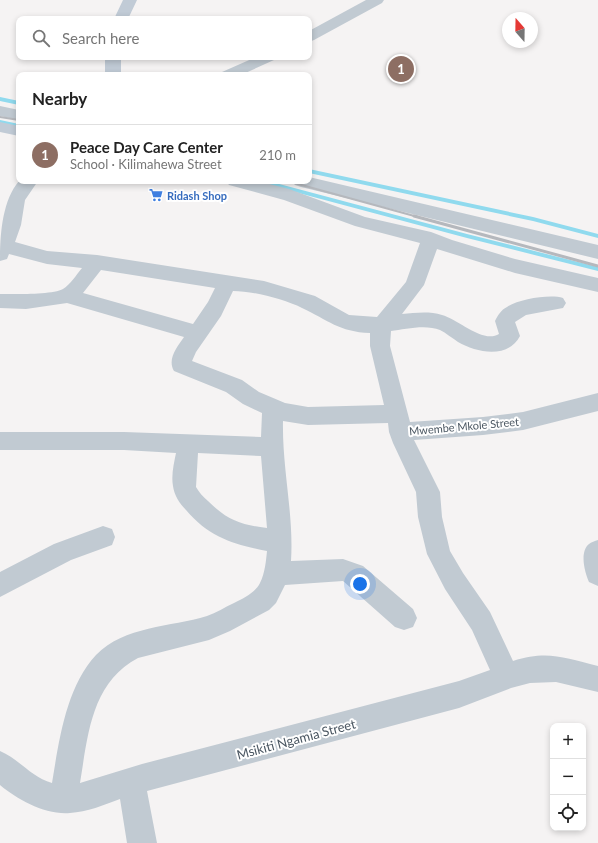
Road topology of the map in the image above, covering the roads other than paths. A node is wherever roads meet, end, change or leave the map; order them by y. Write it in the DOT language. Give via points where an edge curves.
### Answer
graph roads {
  1 [pos="130,0"];
  2 [pos="377,0"];
  3 [pos="123,16"];
  4 [pos="312,35"];
  5 [pos="113,60"];
  6 [pos="262,60"];
  7 [pos="113,72"];
  8 [pos="235,72"];
  9 [pos="0,111"];
  10 [pos="16,114"];
  11 [pos="0,127"];
  12 [pos="16,130"];
  13 [pos="26,184"];
  14 [pos="247,184"];
  15 [pos="312,184"];
  16 [pos="431,239"];
  17 [pos="3,250"];
  18 [pos="598,252"];
  19 [pos="96,262"];
  20 [pos="226,283"];
  21 [pos="598,285"];
  22 [pos="67,296"];
  23 [pos="0,301"];
  24 [pos="556,303"];
  25 [pos="381,326"];
  26 [pos="198,333"];
  27 [pos="598,402"];
  28 [pos="273,408"];
  29 [pos="398,423"];
  30 [pos="0,442"];
  31 [pos="188,444"];
  32 [pos="272,447"];
  33 [pos="103,537"];
  34 [pos="279,541"];
  35 [pos="598,551"];
  36 [pos="276,574"];
  37 [pos="598,574"];
  38 [pos="0,584"];
  39 [pos="404,618"];
  40 [pos="506,676"];
  41 [pos="598,679"];
  42 [pos="598,684"];
  43 [pos="0,765"];
  44 [pos="132,781"];
  45 [pos="63,799"];
  46 [pos="142,843"];
  1 -- 3 [label="street"];
  2 -- 4 [label="street"];
  5 -- 7 [label="street"];
  6 -- 8 [label="street"];
  9 -- 10 [label="street"];
  11 -- 12 [label="street"];
  13 -- 17 [label="street" via="19,191 14,205 13,221"];
  14 -- 16 [label="street" via="289,195 361,222"];
  15 -- 18 [label="street"];
  16 -- 21 [label="street" via="515,266"];
  16 -- 25 [label="street" via="414,284"];
  17 -- 19 [label="street"];
  19 -- 20 [label="street"];
  19 -- 22 [label="street" via="80,285"];
  20 -- 25 [label="street" via="263,288 301,299 350,323"];
  20 -- 26 [label="street" via="214,310"];
  22 -- 23 [label="street" via="26,302"];
  22 -- 26 [label="street"];
  24 -- 25 [label="street" via="526,308 508,316 505,321 510,336 499,344 468,338 442,322 410,321"];
  25 -- 29 [label="street" via="380,346"];
  26 -- 28 [label="street, Mwembe Mkole Street" via="181,365 234,386 251,398"];
  27 -- 29 [label="street, Mwembe Mkole Street" via="523,421 483,426"];
  28 -- 29 [label="street, Mwembe Mkole Street" via="308,416"];
  28 -- 32 [label="street"];
  29 -- 40 [label="street" via="404,443 428,492 430,517 440,554 454,581 481,621"];
  30 -- 31 [label="street"];
  31 -- 32 [label="street"];
  31 -- 34 [label="street" via="183,483 186,494 209,520 224,529 245,536"];
  32 -- 34 [label="street"];
  33 -- 38 [label="street" via="76,545"];
  34 -- 36 [label="street"];
  35 -- 37 [label="street"];
  36 -- 39 [label="street" via="343,570 354,574"];
  36 -- 45 [label="street" via="263,601 250,608 211,627 139,644 110,659 87,693 78,722"];
  40 -- 41 [label="street, Msikiti Ngamia Street" via="539,668 552,668"];
  40 -- 44 [label="street, Msikiti Ngamia Street" via="473,690"];
  41 -- 42 [label="street"];
  43 -- 45 [label="street, Msikiti Ngamia Street" via="12,777 42,794"];
  44 -- 45 [label="street, Msikiti Ngamia Street" via="77,798"];
  44 -- 46 [label="street"];
}
